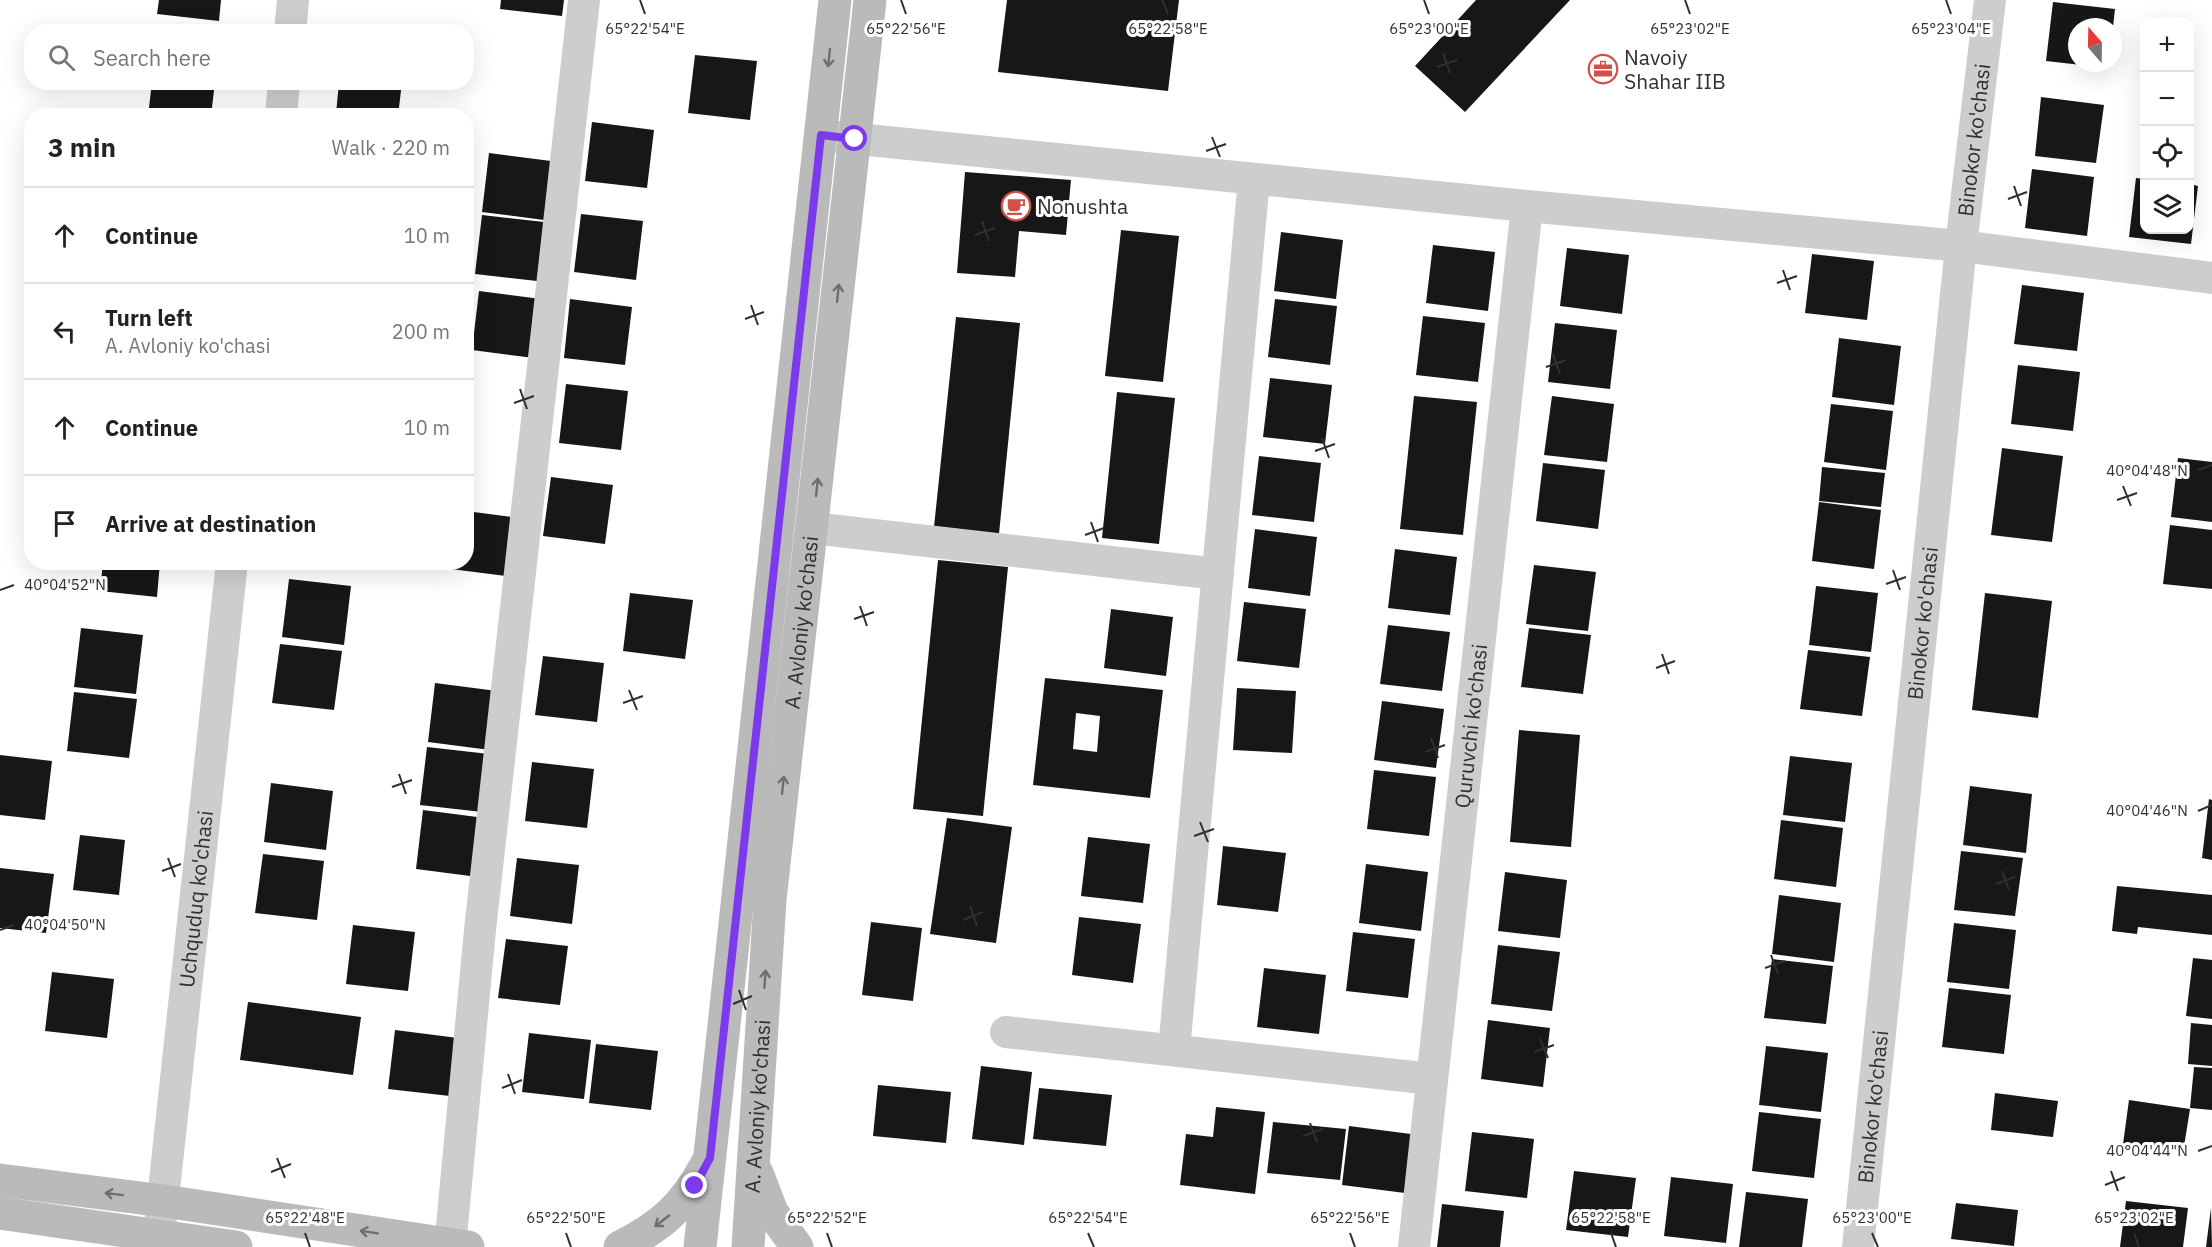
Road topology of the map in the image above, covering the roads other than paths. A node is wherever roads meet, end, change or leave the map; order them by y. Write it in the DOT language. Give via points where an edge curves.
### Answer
graph roads {
  1 [pos="293,0"];
  2 [pos="584,0"];
  3 [pos="836,0"];
  4 [pos="870,0"];
  5 [pos="1990,0"];
  6 [pos="291,24"];
  7 [pos="283,90"];
  8 [pos="282,108"];
  9 [pos="821,135"];
  10 [pos="855,139"];
  11 [pos="1254,179"];
  12 [pos="1527,206"];
  13 [pos="1960,246"];
  14 [pos="2212,278"];
  15 [pos="812,528"];
  16 [pos="231,570"];
  17 [pos="1218,573"];
  18 [pos="1006,1032"];
  19 [pos="1174,1050"];
  20 [pos="1432,1079"];
  21 [pos="710,1158"];
  22 [pos="753,1164"];
  23 [pos="0,1180"];
  24 [pos="164,1201"];
  25 [pos="0,1214"];
  26 [pos="159,1236"];
  27 [pos="456,1246"];
  28 [pos="236,1247"];
  29 [pos="620,1247"];
  30 [pos="700,1247"];
  31 [pos="748,1247"];
  32 [pos="797,1247"];
  33 [pos="1414,1247"];
  34 [pos="1858,1247"];
  1 -- 6 [label="street"];
  2 -- 27 [label="street" via="480,930"];
  3 -- 9 [label="main road, A. Avloniy ko'chasi, one-way"];
  4 -- 10 [label="main road, A. Avloniy ko'chasi"];
  5 -- 13 [label="street, Binokor ko'chasi"];
  7 -- 8 [label="street"];
  9 -- 10 [label="street"];
  9 -- 21 [label="main road, A. Avloniy ko'chasi"];
  10 -- 11 [label="street"];
  15 -- 10 [label="main road, A. Avloniy ko'chasi, one-way"];
  11 -- 12 [label="street"];
  11 -- 17 [label="street"];
  12 -- 13 [label="street"];
  12 -- 20 [label="street, Quruvchi ko'chasi"];
  13 -- 14 [label="street"];
  13 -- 34 [label="street, Binokor ko'chasi"];
  15 -- 17 [label="street"];
  22 -- 15 [label="main road, A. Avloniy ko'chasi, one-way" via="770,900"];
  16 -- 24 [label="street, Uchquduq ko'chasi"];
  17 -- 19 [label="street"];
  18 -- 19 [label="street"];
  19 -- 20 [label="street"];
  20 -- 33 [label="street, Quruvchi ko'chasi"];
  21 -- 29 [label="main road, one-way" via="695,1186 673,1213"];
  21 -- 30 [label="main road, A. Avloniy ko'chasi"];
  22 -- 31 [label="main road, A. Avloniy ko'chasi"];
  22 -- 32 [label="main road" via="772,1212"];
  24 -- 23 [label="main road, one-way"];
  24 -- 26 [label="street, Uchquduq ko'chasi"];
  27 -- 24 [label="main road, one-way"];
  25 -- 26 [label="main road"];
  26 -- 28 [label="main road"];
}
